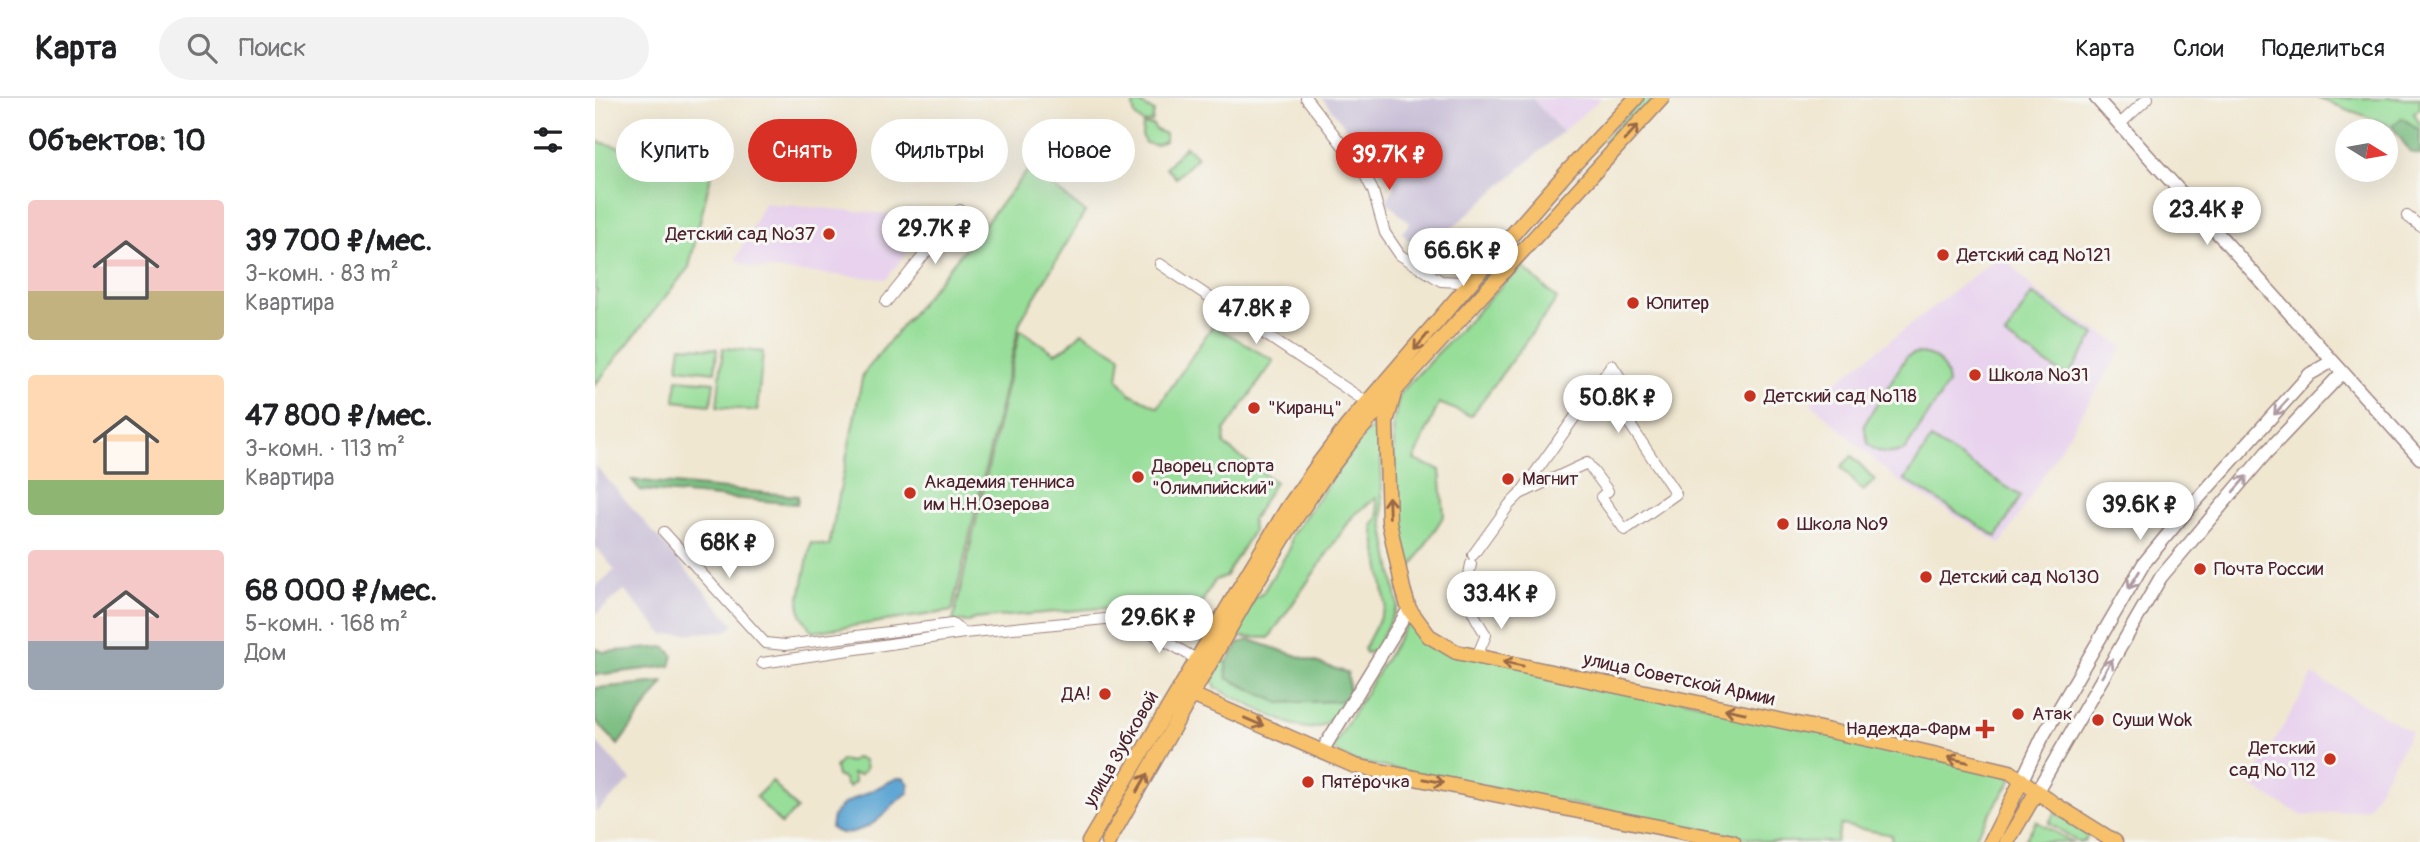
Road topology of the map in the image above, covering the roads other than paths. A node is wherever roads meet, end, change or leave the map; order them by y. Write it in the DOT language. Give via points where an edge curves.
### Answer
graph roads {
  1 [pos="1306,98"];
  2 [pos="1636,98"];
  3 [pos="1663,98"];
  4 [pos="2097,98"];
  5 [pos="2148,98"];
  6 [pos="2120,124"];
  7 [pos="1598,139"];
  8 [pos="1613,151"];
  9 [pos="1584,154"];
  10 [pos="1600,168"];
  11 [pos="1568,172"];
  12 [pos="1583,187"];
  13 [pos="960,210"];
  14 [pos="2407,216"];
  15 [pos="2420,226"];
  16 [pos="1505,244"];
  17 [pos="1516,258"];
  18 [pos="1160,264"];
  19 [pos="1478,275"];
  20 [pos="1441,281"];
  21 [pos="886,302"];
  22 [pos="1449,307"];
  23 [pos="2331,362"];
  24 [pos="2342,373"];
  25 [pos="1395,390"];
  26 [pos="1374,402"];
  27 [pos="1386,422"];
  28 [pos="2420,458"];
  29 [pos="1520,494"];
  30 [pos="664,532"];
  31 [pos="1409,609"];
  32 [pos="964,633"];
  33 [pos="785,645"];
  34 [pos="1477,656"];
  35 [pos="783,659"];
  36 [pos="1196,659"];
  37 [pos="762,663"];
  38 [pos="2070,688"];
  39 [pos="1185,692"];
  40 [pos="2089,698"];
  41 [pos="1322,751"];
  42 [pos="2022,780"];
  43 [pos="2037,791"];
  44 [pos="1089,842"];
  45 [pos="1108,842"];
  46 [pos="1733,842"];
  47 [pos="1991,842"];
  48 [pos="2007,842"];
  49 [pos="2115,842"];
  1 -- 20 [label="street" via="1370,182 1379,218 1393,246 1410,263"];
  2 -- 7 [label="main road, улица Зубковой"];
  8 -- 3 [label="main road, улица Зубковой, one-way"];
  4 -- 6 [label="street"];
  5 -- 6 [label="street"];
  6 -- 23 [label="street"];
  7 -- 8 [label="main road" via="1598,148"];
  7 -- 9 [label="main road, улица Зубковой"];
  8 -- 10 [label="main road, улица Зубковой"];
  9 -- 10 [label="main road" via="1594,152 1601,158"];
  9 -- 11 [label="main road, улица Зубковой"];
  10 -- 12 [label="main road, улица Зубковой"];
  11 -- 12 [label="main road"];
  11 -- 16 [label="main road, улица Зубковой"];
  12 -- 17 [label="main road, улица Зубковой"];
  13 -- 21 [label="street"];
  14 -- 15 [label="street"];
  16 -- 17 [label="main road" via="1515,243 1520,248"];
  16 -- 19 [label="main road, улица Зубковой"];
  17 -- 25 [label="main road, улица Зубковой"];
  18 -- 26 [label="street"];
  19 -- 20 [label="street" via="1460,282"];
  19 -- 22 [label="main road, улица Зубковой"];
  20 -- 22 [label="street"];
  22 -- 26 [label="main road, улица Зубковой, one-way"];
  23 -- 24 [label="street"];
  23 -- 38 [label="street, one-way" via="2310,374 2151,554"];
  24 -- 28 [label="street"];
  40 -- 24 [label="street, one-way" via="2161,577 2266,453"];
  25 -- 26 [label="main road, улица Зубковой"];
  25 -- 27 [label="main road, улица Советской Армии"];
  26 -- 27 [label="main road"];
  26 -- 36 [label="main road, улица Зубковой" via="1320,462 1287,509"];
  26 -- 39 [label="main road, улица Зубковой"];
  31 -- 27 [label="main road, улица Советской Армии, one-way" via="1389,522"];
  29 -- 29 [label="street" via="1558,440 1612,366 1643,412 1629,423 1676,494 1625,530 1601,497 1608,491 1587,463"];
  29 -- 34 [label="street" via="1472,560 1467,585 1470,610 1486,635"];
  30 -- 33 [label="street" via="765,643"];
  31 -- 34 [label="main road, улица Советской Армии" via="1429,636 1456,652"];
  31 -- 41 [label="street"];
  32 -- 33 [label="street" via="952,624"];
  32 -- 35 [label="street"];
  32 -- 36 [label="street" via="1115,618 1138,625"];
  33 -- 35 [label="street"];
  42 -- 34 [label="main road, улица Советской Армии, one-way" via="2010,772 1882,742"];
  35 -- 37 [label="street"];
  36 -- 39 [label="main road, улица Зубковой"];
  38 -- 40 [label="street"];
  38 -- 42 [label="street"];
  39 -- 41 [label="main road, one-way"];
  39 -- 44 [label="main road, улица Зубковой"];
  45 -- 39 [label="main road, улица Зубковой, one-way"];
  40 -- 43 [label="street"];
  41 -- 46 [label="main road, one-way" via="1355,766"];
  42 -- 43 [label="main road, улица Советской Армии"];
  42 -- 47 [label="main road"];
  43 -- 48 [label="main road"];
  43 -- 49 [label="main road, улица Советской Армии"];
}
